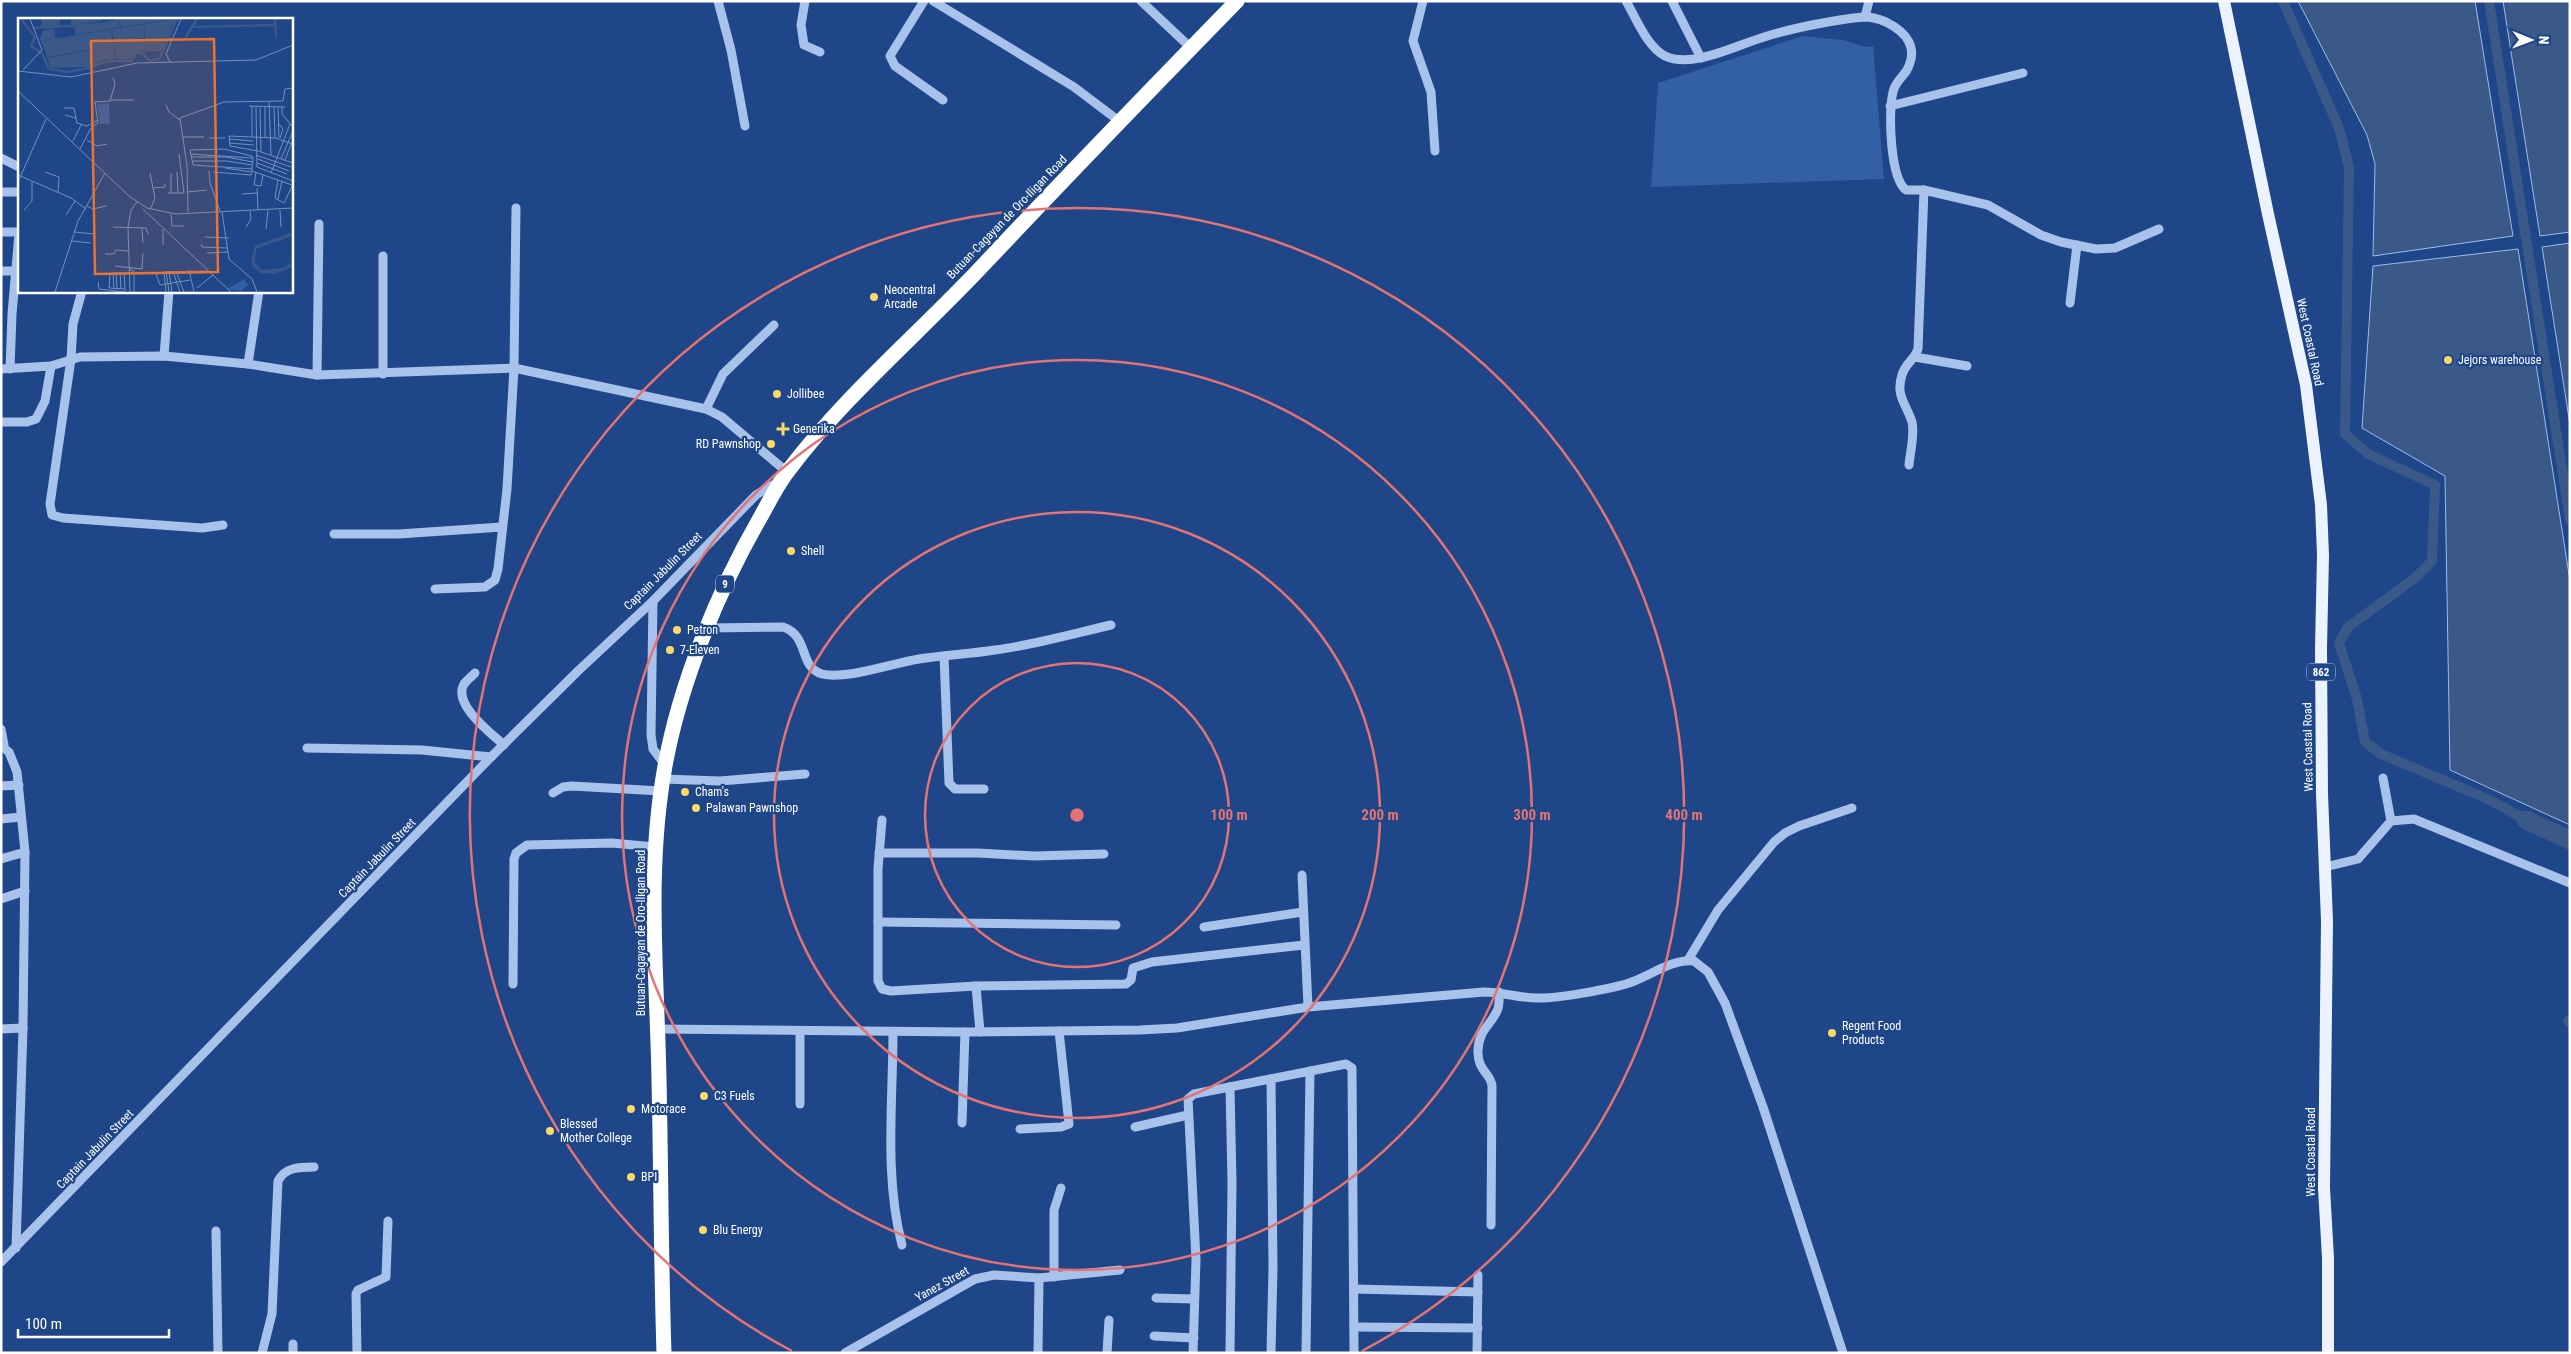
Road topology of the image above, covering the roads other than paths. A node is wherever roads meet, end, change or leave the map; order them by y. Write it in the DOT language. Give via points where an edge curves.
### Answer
graph roads {
  1 [pos="718,1"];
  2 [pos="806,1"];
  3 [pos="924,1"];
  4 [pos="933,1"];
  5 [pos="1141,1"];
  6 [pos="1237,1"];
  7 [pos="1423,1"];
  8 [pos="1626,1"];
  9 [pos="1672,1"];
  10 [pos="1869,1"];
  11 [pos="2224,1"];
  12 [pos="1865,17"];
  13 [pos="1191,48"];
  14 [pos="820,52"];
  15 [pos="1701,58"];
  16 [pos="2023,73"];
  17 [pos="943,100"];
  18 [pos="1890,106"];
  19 [pos="1119,121"];
  20 [pos="745,126"];
  21 [pos="1435,150"];
  22 [pos="1,158"];
  23 [pos="18,166"];
  24 [pos="1924,190"];
  25 [pos="1,192"];
  26 [pos="18,192"];
  27 [pos="516,208"];
  28 [pos="319,224"];
  29 [pos="2159,229"];
  30 [pos="1,232"];
  31 [pos="18,233"];
  32 [pos="2077,245"];
  33 [pos="18,246"];
  34 [pos="383,256"];
  35 [pos="1,271"];
  36 [pos="16,271"];
  37 [pos="82,292"];
  38 [pos="169,292"];
  39 [pos="259,292"];
  40 [pos="2070,303"];
  41 [pos="1,314"];
  42 [pos="12,314"];
  43 [pos="774,325"];
  44 [pos="164,356"];
  45 [pos="1915,357"];
  46 [pos="71,359"];
  47 [pos="248,364"];
  48 [pos="52,366"];
  49 [pos="1967,366"];
  50 [pos="514,368"];
  51 [pos="6,369"];
  52 [pos="384,374"];
  53 [pos="316,375"];
  54 [pos="706,409"];
  55 [pos="1,422"];
  56 [pos="1909,465"];
  57 [pos="783,477"];
  58 [pos="223,525"];
  59 [pos="502,527"];
  60 [pos="334,534"];
  61 [pos="435,589"];
  62 [pos="653,601"];
  63 [pos="1111,625"];
  64 [pos="708,628"];
  65 [pos="944,656"];
  66 [pos="475,673"];
  67 [pos="1,729"];
  68 [pos="504,745"];
  69 [pos="5,748"];
  70 [pos="307,748"];
  71 [pos="491,757"];
  72 [pos="805,774"];
  73 [pos="663,778"];
  74 [pos="2383,778"];
  75 [pos="19,785"];
  76 [pos="1,786"];
  77 [pos="984,789"];
  78 [pos="553,793"];
  79 [pos="1852,808"];
  80 [pos="21,817"];
  81 [pos="1,819"];
  82 [pos="882,820"];
  83 [pos="2391,821"];
  84 [pos="655,848"];
  85 [pos="24,852"];
  86 [pos="879,853"];
  87 [pos="1104,854"];
  88 [pos="1,859"];
  89 [pos="2325,867"];
  90 [pos="1302,875"];
  91 [pos="2570,883"];
  92 [pos="24,891"];
  93 [pos="1,898"];
  94 [pos="1303,912"];
  95 [pos="878,922"];
  96 [pos="1116,925"];
  97 [pos="1204,927"];
  98 [pos="1304,945"];
  99 [pos="1688,960"];
  100 [pos="513,984"];
  101 [pos="976,986"];
  102 [pos="1499,992"];
  103 [pos="1308,1007"];
  104 [pos="24,1028"];
  105 [pos="1,1029"];
  106 [pos="656,1029"];
  107 [pos="800,1031"];
  108 [pos="1059,1031"];
  109 [pos="893,1032"];
  110 [pos="966,1032"];
  111 [pos="980,1032"];
  112 [pos="1310,1071"];
  113 [pos="1271,1079"];
  114 [pos="1230,1088"];
  115 [pos="800,1104"];
  116 [pos="1188,1115"];
  117 [pos="962,1123"];
  118 [pos="1135,1127"];
  119 [pos="1020,1129"];
  120 [pos="314,1166"];
  121 [pos="1061,1188"];
  122 [pos="388,1221"];
  123 [pos="1491,1225"];
  124 [pos="216,1232"];
  125 [pos="902,1245"];
  126 [pos="16,1248"];
  127 [pos="1,1262"];
  128 [pos="1120,1270"];
  129 [pos="1478,1275"];
  130 [pos="1054,1277"];
  131 [pos="1039,1278"];
  132 [pos="1354,1289"];
  133 [pos="1478,1292"];
  134 [pos="1156,1298"];
  135 [pos="1194,1299"];
  136 [pos="1108,1320"];
  137 [pos="1354,1327"];
  138 [pos="1478,1328"];
  139 [pos="1154,1336"];
  140 [pos="1194,1338"];
  141 [pos="218,1353"];
  142 [pos="262,1353"];
  143 [pos="357,1353"];
  144 [pos="664,1353"];
  145 [pos="845,1353"];
  146 [pos="1038,1353"];
  147 [pos="1107,1353"];
  148 [pos="1193,1353"];
  149 [pos="1230,1353"];
  150 [pos="1271,1353"];
  151 [pos="1306,1353"];
  152 [pos="1354,1353"];
  153 [pos="1477,1353"];
  154 [pos="1843,1353"];
  155 [pos="2328,1353"];
  1 -- 20 [label="street"];
  2 -- 14 [label="street" via="802,25 804,45"];
  3 -- 17 [label="street" via="890,56 895,66"];
  4 -- 19 [label="street" via="1074,88"];
  5 -- 13 [label="street"];
  6 -- 13 [label="highway, Butuan-Cagayan de Oro-Iligan Road / 9"];
  7 -- 21 [label="street" via="1413,41 1431,92"];
  8 -- 15 [label="street" via="1650,42 1664,55 1684,60"];
  9 -- 15 [label="street"];
  10 -- 12 [label="street"];
  11 -- 89 [label="main road, West Coastal Road / 862" via="2306,385 2317,460 2323,555 2321,648"];
  12 -- 15 [label="street" via="1766,36"];
  12 -- 18 [label="street" via="1900,30 1907,36 1911,48 1910,61 1895,85"];
  13 -- 19 [label="highway, Butuan-Cagayan de Oro-Iligan Road / 9"];
  16 -- 18 [label="street"];
  18 -- 24 [label="street" via="1895,167 1900,185 1906,190"];
  19 -- 57 [label="highway, Butuan-Cagayan de Oro-Iligan Road / 9" via="986,263 860,388"];
  22 -- 23 [label="street"];
  24 -- 32 [label="street" via="1988,205 2040,235"];
  24 -- 45 [label="street" via="1918,349"];
  25 -- 26 [label="street"];
  27 -- 50 [label="street"];
  28 -- 53 [label="street"];
  29 -- 32 [label="street" via="2115,248"];
  30 -- 31 [label="street"];
  32 -- 40 [label="street"];
  33 -- 36 [label="street"];
  34 -- 52 [label="street"];
  35 -- 36 [label="street"];
  36 -- 42 [label="street"];
  37 -- 46 [label="street" via="74,324"];
  38 -- 44 [label="street"];
  39 -- 47 [label="street"];
  41 -- 42 [label="street"];
  42 -- 51 [label="street"];
  43 -- 54 [label="street" via="723,374"];
  44 -- 46 [label="street"];
  44 -- 47 [label="street"];
  45 -- 49 [label="street"];
  45 -- 56 [label="street" via="1905,366 1901,377 1901,400 1912,422"];
  46 -- 48 [label="street"];
  46 -- 58 [label="street" via="50,504 52,515 143,525 202,528"];
  47 -- 53 [label="street"];
  48 -- 51 [label="street"];
  48 -- 55 [label="street" via="45,401 36,419"];
  50 -- 52 [label="street"];
  50 -- 54 [label="street"];
  50 -- 59 [label="street"];
  52 -- 53 [label="street"];
  54 -- 57 [label="street" via="722,417"];
  57 -- 62 [label="street, Captain Jabulin Street" via="756,496"];
  57 -- 64 [label="highway, Butuan-Cagayan de Oro-Iligan Road / 9" via="733,568"];
  59 -- 60 [label="street" via="399,534"];
  59 -- 61 [label="street" via="498,569 490,585"];
  62 -- 68 [label="street, Captain Jabulin Street"];
  62 -- 73 [label="street" via="651,735"];
  63 -- 65 [label="street" via="997,650"];
  64 -- 65 [label="street" via="783,627 793,630 803,645 808,663 820,674 853,673"];
  64 -- 73 [label="highway, Butuan-Cagayan de Oro-Iligan Road / 9" via="685,692"];
  65 -- 77 [label="street" via="949,783 955,788"];
  66 -- 68 [label="street" via="464,684 462,698 471,713"];
  67 -- 69 [label="street"];
  68 -- 71 [label="street, Captain Jabulin Street"];
  69 -- 75 [label="street" via="17,772"];
  70 -- 71 [label="street" via="422,750"];
  71 -- 126 [label="street, Captain Jabulin Street"];
  72 -- 73 [label="street" via="720,781"];
  73 -- 78 [label="street" via="562,787"];
  73 -- 84 [label="highway, Butuan-Cagayan de Oro-Iligan Road / 9"];
  74 -- 83 [label="street"];
  75 -- 76 [label="street"];
  75 -- 80 [label="street"];
  79 -- 99 [label="street" via="1799,826 1774,842 1718,910"];
  80 -- 81 [label="street"];
  80 -- 85 [label="street"];
  82 -- 86 [label="street"];
  83 -- 89 [label="street" via="2358,859"];
  83 -- 91 [label="street" via="2401,818 2423,822"];
  84 -- 100 [label="street" via="612,843 545,844 521,848 514,859"];
  84 -- 106 [label="highway, Butuan-Cagayan de Oro-Iligan Road / 9"];
  85 -- 88 [label="street"];
  85 -- 92 [label="street"];
  86 -- 87 [label="street"];
  86 -- 95 [label="street"];
  89 -- 155 [label="main road, West Coastal Road / 862" via="2324,1188"];
  90 -- 94 [label="street"];
  92 -- 93 [label="street"];
  92 -- 104 [label="street"];
  94 -- 97 [label="street"];
  94 -- 98 [label="street"];
  95 -- 96 [label="street"];
  95 -- 101 [label="street" via="878,981 882,989"];
  98 -- 101 [label="street" via="1152,962 1134,968 1131,980 1126,984"];
  98 -- 103 [label="street"];
  99 -- 102 [label="street" via="1624,984 1550,998"];
  99 -- 154 [label="street" via="1702,965 1725,1003 1763,1107"];
  101 -- 111 [label="street"];
  102 -- 103 [label="street"];
  102 -- 123 [label="street" via="1498,1010 1484,1029 1478,1053 1492,1086"];
  103 -- 108 [label="street" via="1177,1028"];
  104 -- 105 [label="street"];
  104 -- 126 [label="street"];
  106 -- 107 [label="street"];
  106 -- 144 [label="highway, Butuan-Cagayan de Oro-Iligan Road / 9"];
  107 -- 109 [label="street"];
  107 -- 115 [label="street"];
  108 -- 111 [label="street"];
  108 -- 119 [label="street" via="1069,1124"];
  109 -- 110 [label="street"];
  109 -- 125 [label="street" via="892,1188 894,1215"];
  110 -- 111 [label="street"];
  110 -- 117 [label="street"];
  112 -- 113 [label="street"];
  112 -- 132 [label="street" via="1346,1064 1352,1068"];
  112 -- 151 [label="street"];
  113 -- 114 [label="street"];
  113 -- 150 [label="street"];
  114 -- 116 [label="street" via="1190,1096"];
  114 -- 149 [label="street"];
  116 -- 118 [label="street"];
  116 -- 135 [label="street" via="1196,1260"];
  120 -- 142 [label="street" via="298,1167 282,1174 278,1181 272,1314"];
  121 -- 130 [label="street" via="1054,1210"];
  122 -- 143 [label="street" via="386,1277 356,1294"];
  124 -- 141 [label="street"];
  126 -- 127 [label="street, Captain Jabulin Street"];
  128 -- 130 [label="street, Yanez Street"];
  129 -- 133 [label="street"];
  130 -- 131 [label="street, Yanez Street"];
  131 -- 145 [label="street, Yanez Street" via="994,1276 975,1280"];
  131 -- 146 [label="street"];
  132 -- 133 [label="street"];
  132 -- 137 [label="street"];
  133 -- 138 [label="street"];
  134 -- 135 [label="street"];
  135 -- 140 [label="street"];
  136 -- 147 [label="street"];
  137 -- 138 [label="street"];
  137 -- 152 [label="street"];
  138 -- 153 [label="street"];
  139 -- 140 [label="street"];
  140 -- 148 [label="street"];
}
